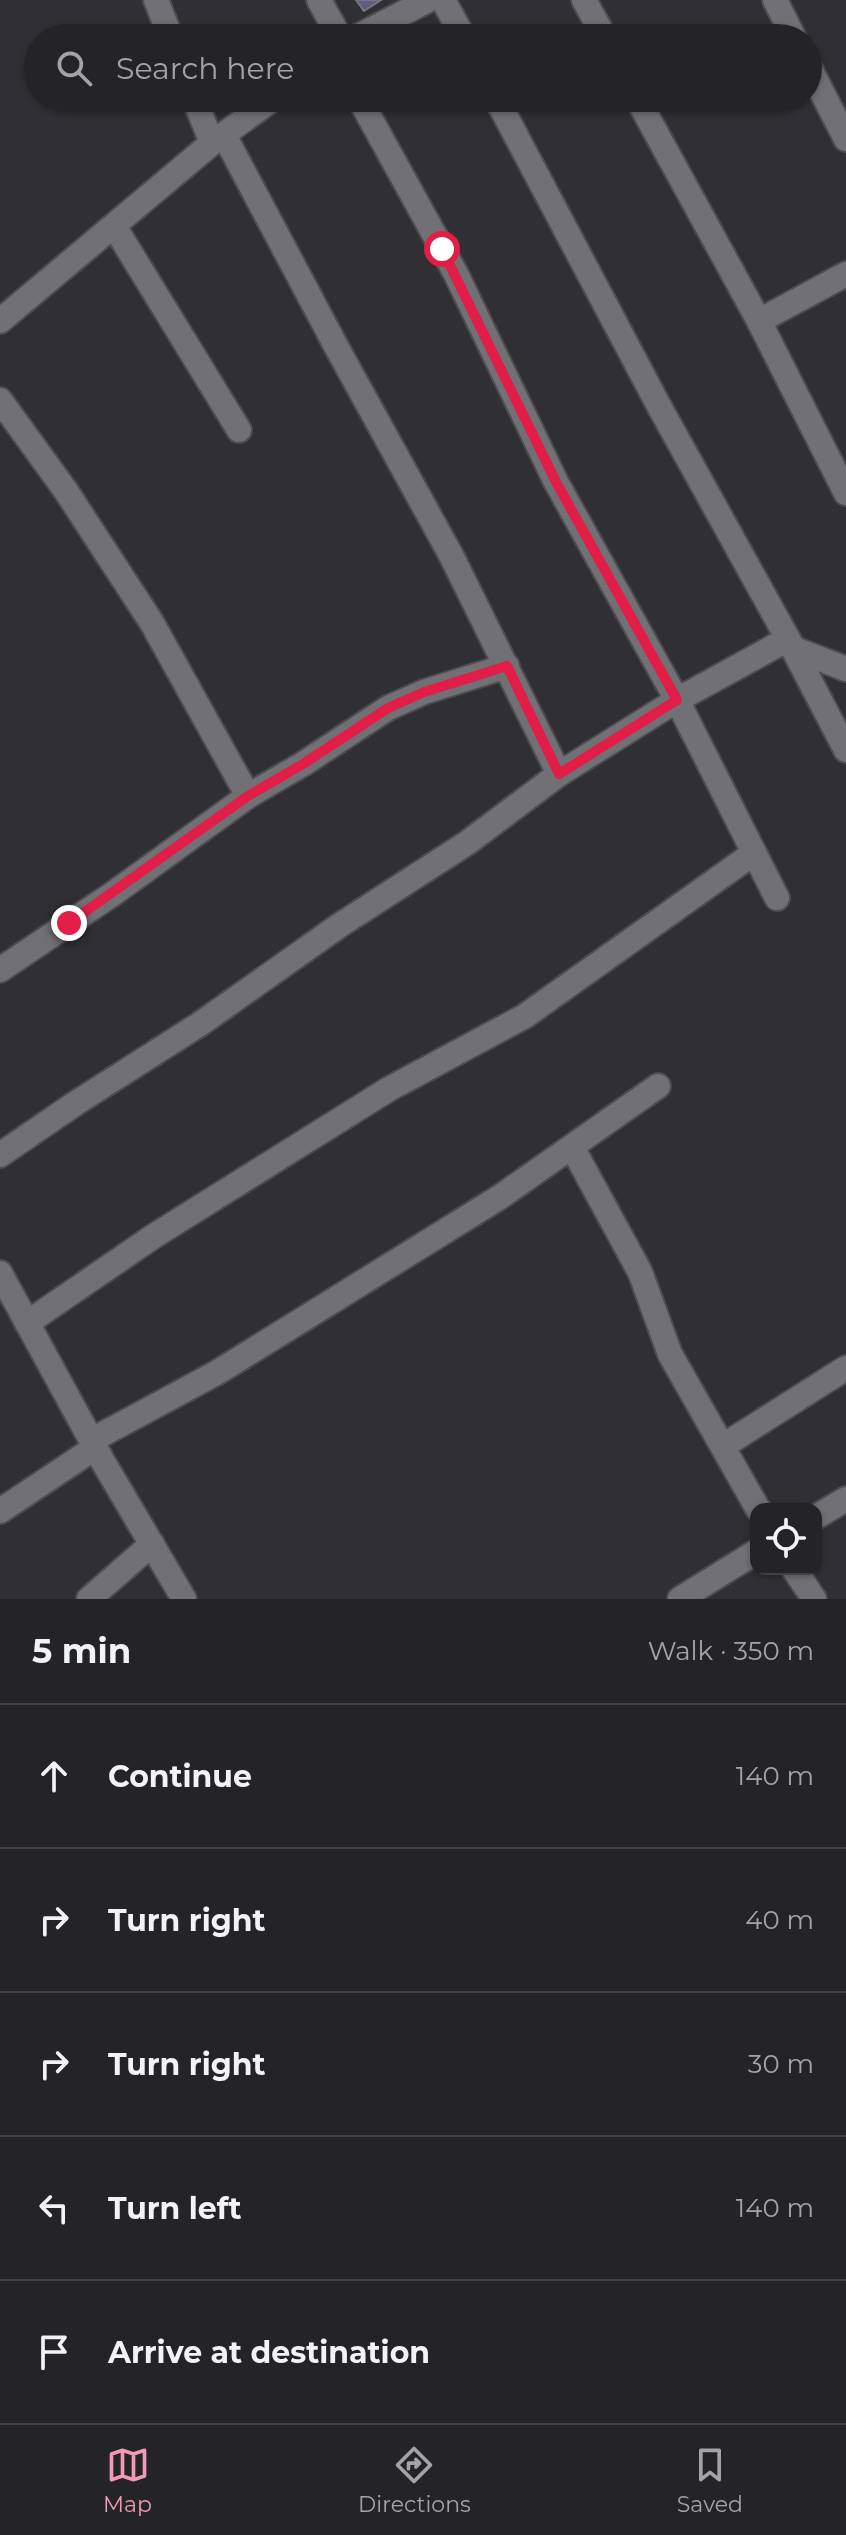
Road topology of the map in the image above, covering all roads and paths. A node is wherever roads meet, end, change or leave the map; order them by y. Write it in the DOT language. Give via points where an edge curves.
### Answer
graph roads {
  1 [pos="156,0"];
  2 [pos="319,0"];
  3 [pos="428,0"];
  4 [pos="443,0"];
  5 [pos="584,0"];
  6 [pos="775,0"];
  7 [pos="165,24"];
  8 [pos="332,24"];
  9 [pos="382,24"];
  10 [pos="456,24"];
  11 [pos="597,24"];
  12 [pos="787,24"];
  13 [pos="822,92"];
  14 [pos="202,112"];
  15 [pos="255,112"];
  16 [pos="367,112"];
  17 [pos="503,112"];
  18 [pos="645,112"];
  19 [pos="218,139"];
  20 [pos="846,139"];
  21 [pos="114,226"];
  22 [pos="846,274"];
  23 [pos="0,321"];
  24 [pos="759,321"];
  25 [pos="0,400"];
  26 [pos="239,430"];
  27 [pos="846,493"];
  28 [pos="790,643"];
  29 [pos="507,666"];
  30 [pos="846,669"];
  31 [pos="677,700"];
  32 [pos="846,750"];
  33 [pos="559,774"];
  34 [pos="248,796"];
  35 [pos="754,853"];
  36 [pos="777,898"];
  37 [pos="0,970"];
  38 [pos="658,1086"];
  39 [pos="572,1147"];
  40 [pos="0,1155"];
  41 [pos="0,1273"];
  42 [pos="27,1323"];
  43 [pos="846,1368"];
  44 [pos="94,1444"];
  45 [pos="723,1446"];
  46 [pos="846,1499"];
  47 [pos="755,1503"];
  48 [pos="0,1511"];
  49 [pos="822,1513"];
  50 [pos="152,1544"];
  51 [pos="750,1556"];
  52 [pos="798,1575"];
  53 [pos="89,1599"];
  54 [pos="184,1599"];
  55 [pos="680,1599"];
  56 [pos="814,1599"];
  1 -- 7 [label="street"];
  2 -- 8 [label="street"];
  3 -- 9 [label="street"];
  4 -- 10 [label="street"];
  5 -- 11 [label="street"];
  6 -- 12 [label="street"];
  13 -- 20 [label="street"];
  14 -- 19 [label="street"];
  15 -- 19 [label="street"];
  16 -- 31 [label="street" via="456,274 556,482"];
  17 -- 28 [label="street"];
  18 -- 24 [label="street"];
  19 -- 21 [label="street"];
  19 -- 29 [label="street" via="452,557"];
  21 -- 23 [label="street"];
  21 -- 26 [label="street"];
  22 -- 24 [label="street"];
  24 -- 27 [label="street"];
  25 -- 34 [label="street" via="152,623"];
  28 -- 30 [label="street"];
  28 -- 31 [label="street"];
  28 -- 32 [label="street"];
  29 -- 33 [label="street"];
  29 -- 34 [label="street" via="388,708"];
  31 -- 33 [label="street"];
  31 -- 35 [label="street"];
  33 -- 40 [label="street" via="467,843"];
  34 -- 37 [label="street"];
  35 -- 36 [label="street"];
  35 -- 42 [label="street" via="525,1016 389,1089 154,1236"];
  38 -- 39 [label="street"];
  39 -- 44 [label="street" via="500,1197"];
  39 -- 45 [label="street" via="640,1272 670,1354"];
  41 -- 42 [label="street"];
  42 -- 44 [label="street"];
  43 -- 45 [label="street"];
  44 -- 48 [label="street"];
  44 -- 50 [label="street"];
  45 -- 47 [label="street"];
  46 -- 49 [label="street"];
  50 -- 53 [label="street"];
  50 -- 54 [label="street"];
  51 -- 55 [label="street"];
  52 -- 56 [label="street"];
}
